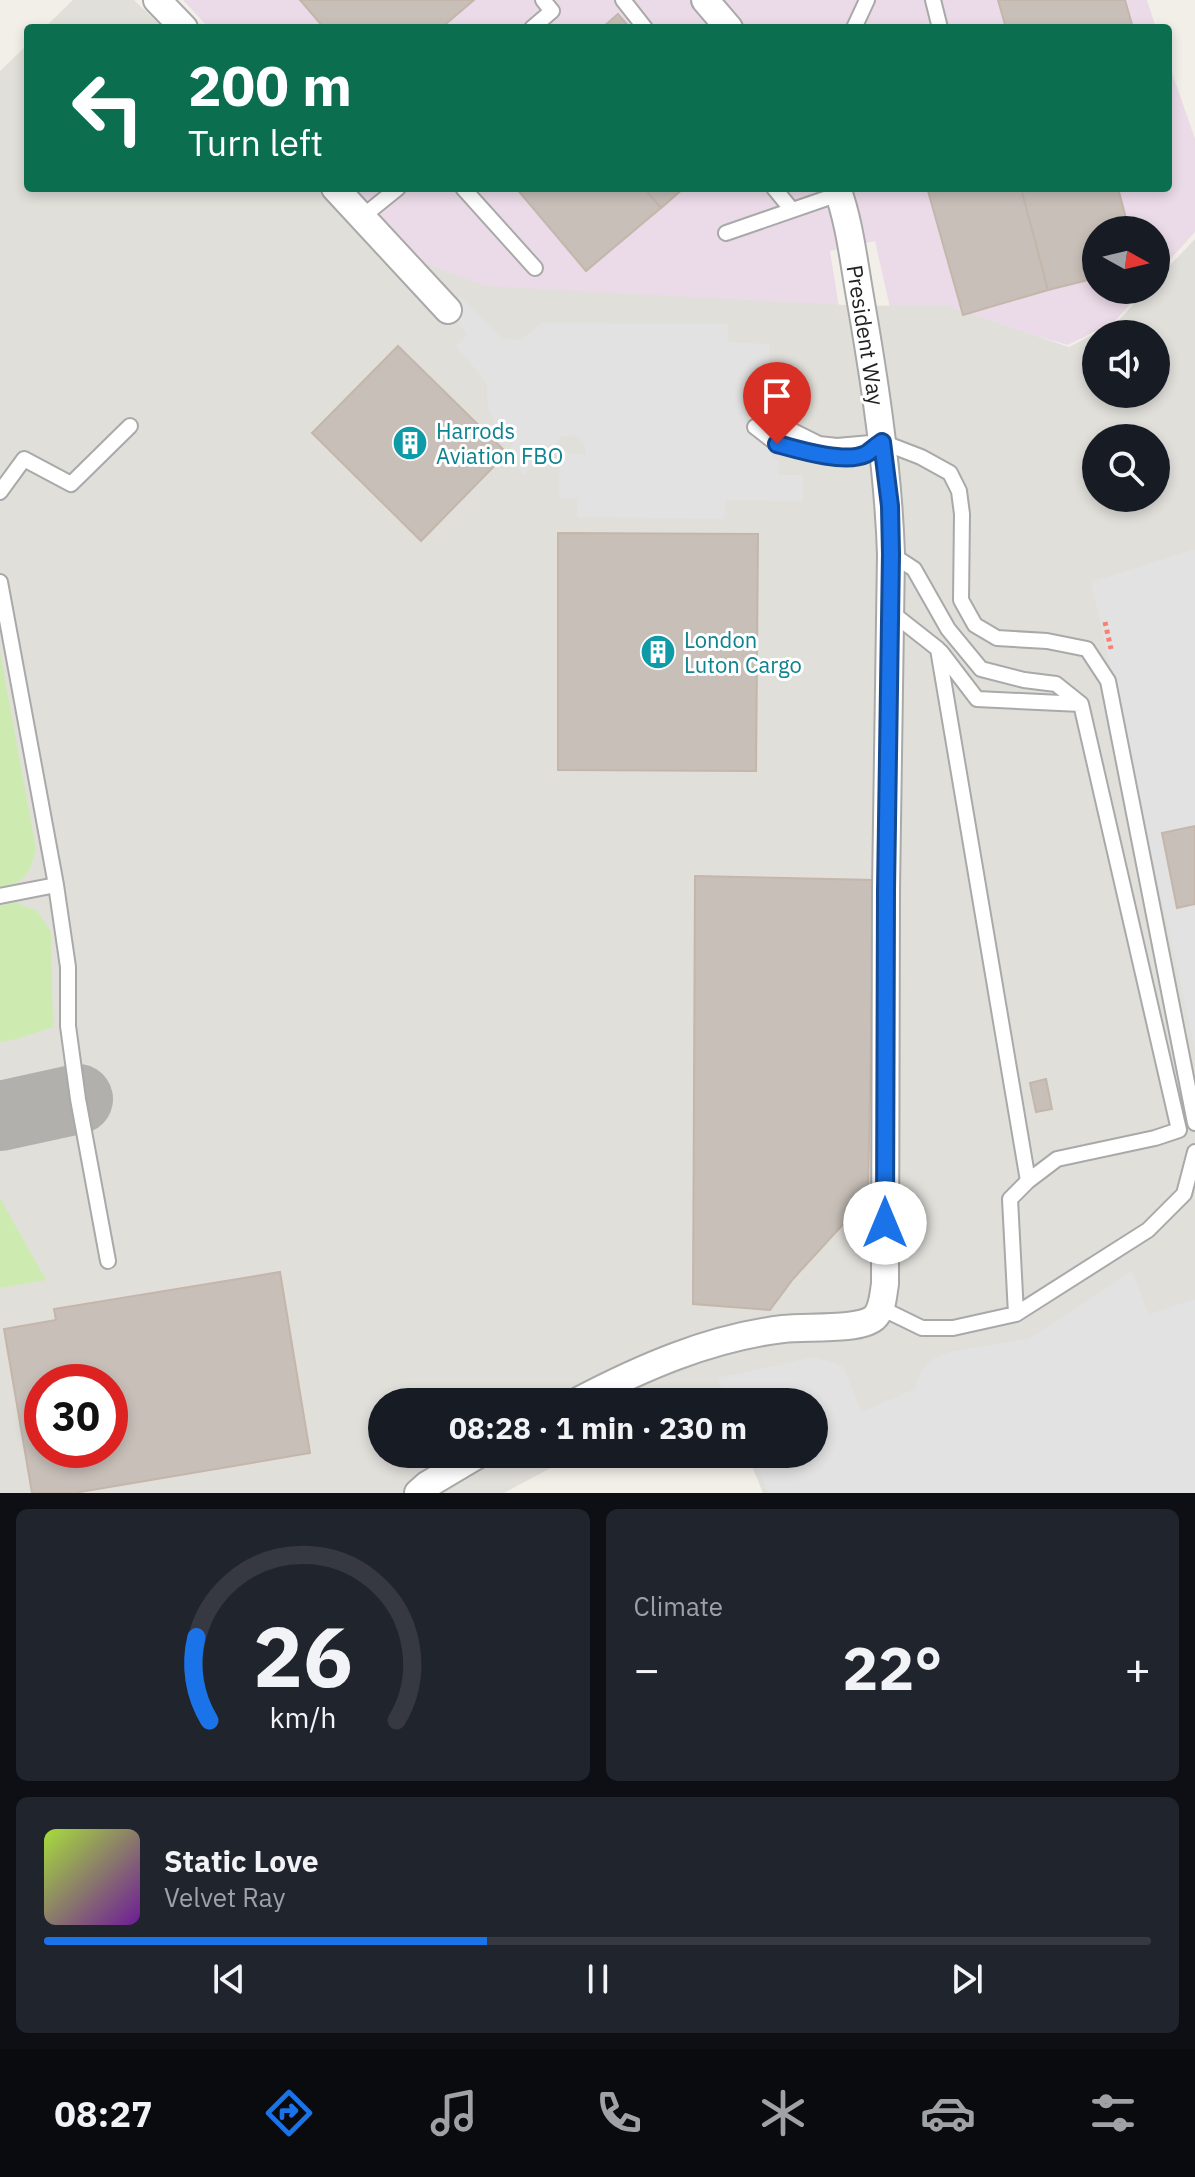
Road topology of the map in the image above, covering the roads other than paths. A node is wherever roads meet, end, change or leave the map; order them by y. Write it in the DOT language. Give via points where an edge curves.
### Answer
graph roads {
  1 [pos="157,0"];
  2 [pos="543,0"];
  3 [pos="623,0"];
  4 [pos="705,0"];
  5 [pos="867,0"];
  6 [pos="933,0"];
  7 [pos="180,24"];
  8 [pos="537,24"];
  9 [pos="642,24"];
  10 [pos="726,24"];
  11 [pos="856,24"];
  12 [pos="939,24"];
  13 [pos="339,192"];
  14 [pos="393,192"];
  15 [pos="467,192"];
  16 [pos="777,192"];
  17 [pos="836,192"];
  18 [pos="838,192"];
  19 [pos="792,210"];
  20 [pos="362,217"];
  21 [pos="726,233"];
  22 [pos="535,268"];
  23 [pos="448,310"];
  24 [pos="130,426"];
  25 [pos="882,442"];
  26 [pos="0,492"];
  27 [pos="891,554"];
  28 [pos="0,582"];
  29 [pos="891,612"];
  30 [pos="3,616"];
  31 [pos="938,649"];
  32 [pos="1081,704"];
  33 [pos="56,885"];
  34 [pos="0,896"];
  35 [pos="1195,1123"];
  36 [pos="1195,1152"];
  37 [pos="1028,1181"];
  38 [pos="108,1261"];
  39 [pos="881,1308"];
  40 [pos="1016,1314"];
  41 [pos="603,1388"];
  42 [pos="456,1468"];
  43 [pos="418,1493"];
  1 -- 7 [label="street"];
  2 -- 8 [label="lane" via="552,11"];
  3 -- 9 [label="lane"];
  4 -- 10 [label="street"];
  5 -- 11 [label="lane"];
  6 -- 12 [label="lane"];
  13 -- 20 [label="street"];
  14 -- 20 [label="lane"];
  15 -- 22 [label="lane"];
  16 -- 19 [label="lane"];
  17 -- 19 [label="lane"];
  18 -- 25 [label="street, President Way" via="851,239"];
  19 -- 21 [label="lane"];
  20 -- 23 [label="street"];
  24 -- 26 [label="lane" via="71,484 24,459"];
  25 -- 25 [label="lane" via="864,455 834,457 777,444 755,427 777,423 819,444"];
  25 -- 27 [label="street, President Way"];
  25 -- 35 [label="lane" via="950,473 962,514 961,600 975,625 997,638 1087,649 1108,681"];
  27 -- 29 [label="street, President Way"];
  27 -- 32 [label="lane" via="914,569 948,629 981,669 1056,684"];
  28 -- 30 [label="lane"];
  29 -- 31 [label="lane"];
  29 -- 39 [label="street, President Way"];
  30 -- 33 [label="lane"];
  31 -- 32 [label="lane" via="977,699"];
  31 -- 37 [label="lane"];
  32 -- 37 [label="lane" via="1179,1130 1057,1159"];
  33 -- 34 [label="lane"];
  33 -- 38 [label="lane" via="78,1099"];
  36 -- 40 [label="lane" via="1184,1194 1148,1230"];
  37 -- 40 [label="lane" via="1010,1199"];
  39 -- 40 [label="lane" via="922,1328 953,1328"];
  39 -- 41 [label="street" via="855,1326 783,1329 683,1352"];
  42 -- 43 [label="street"];
}
